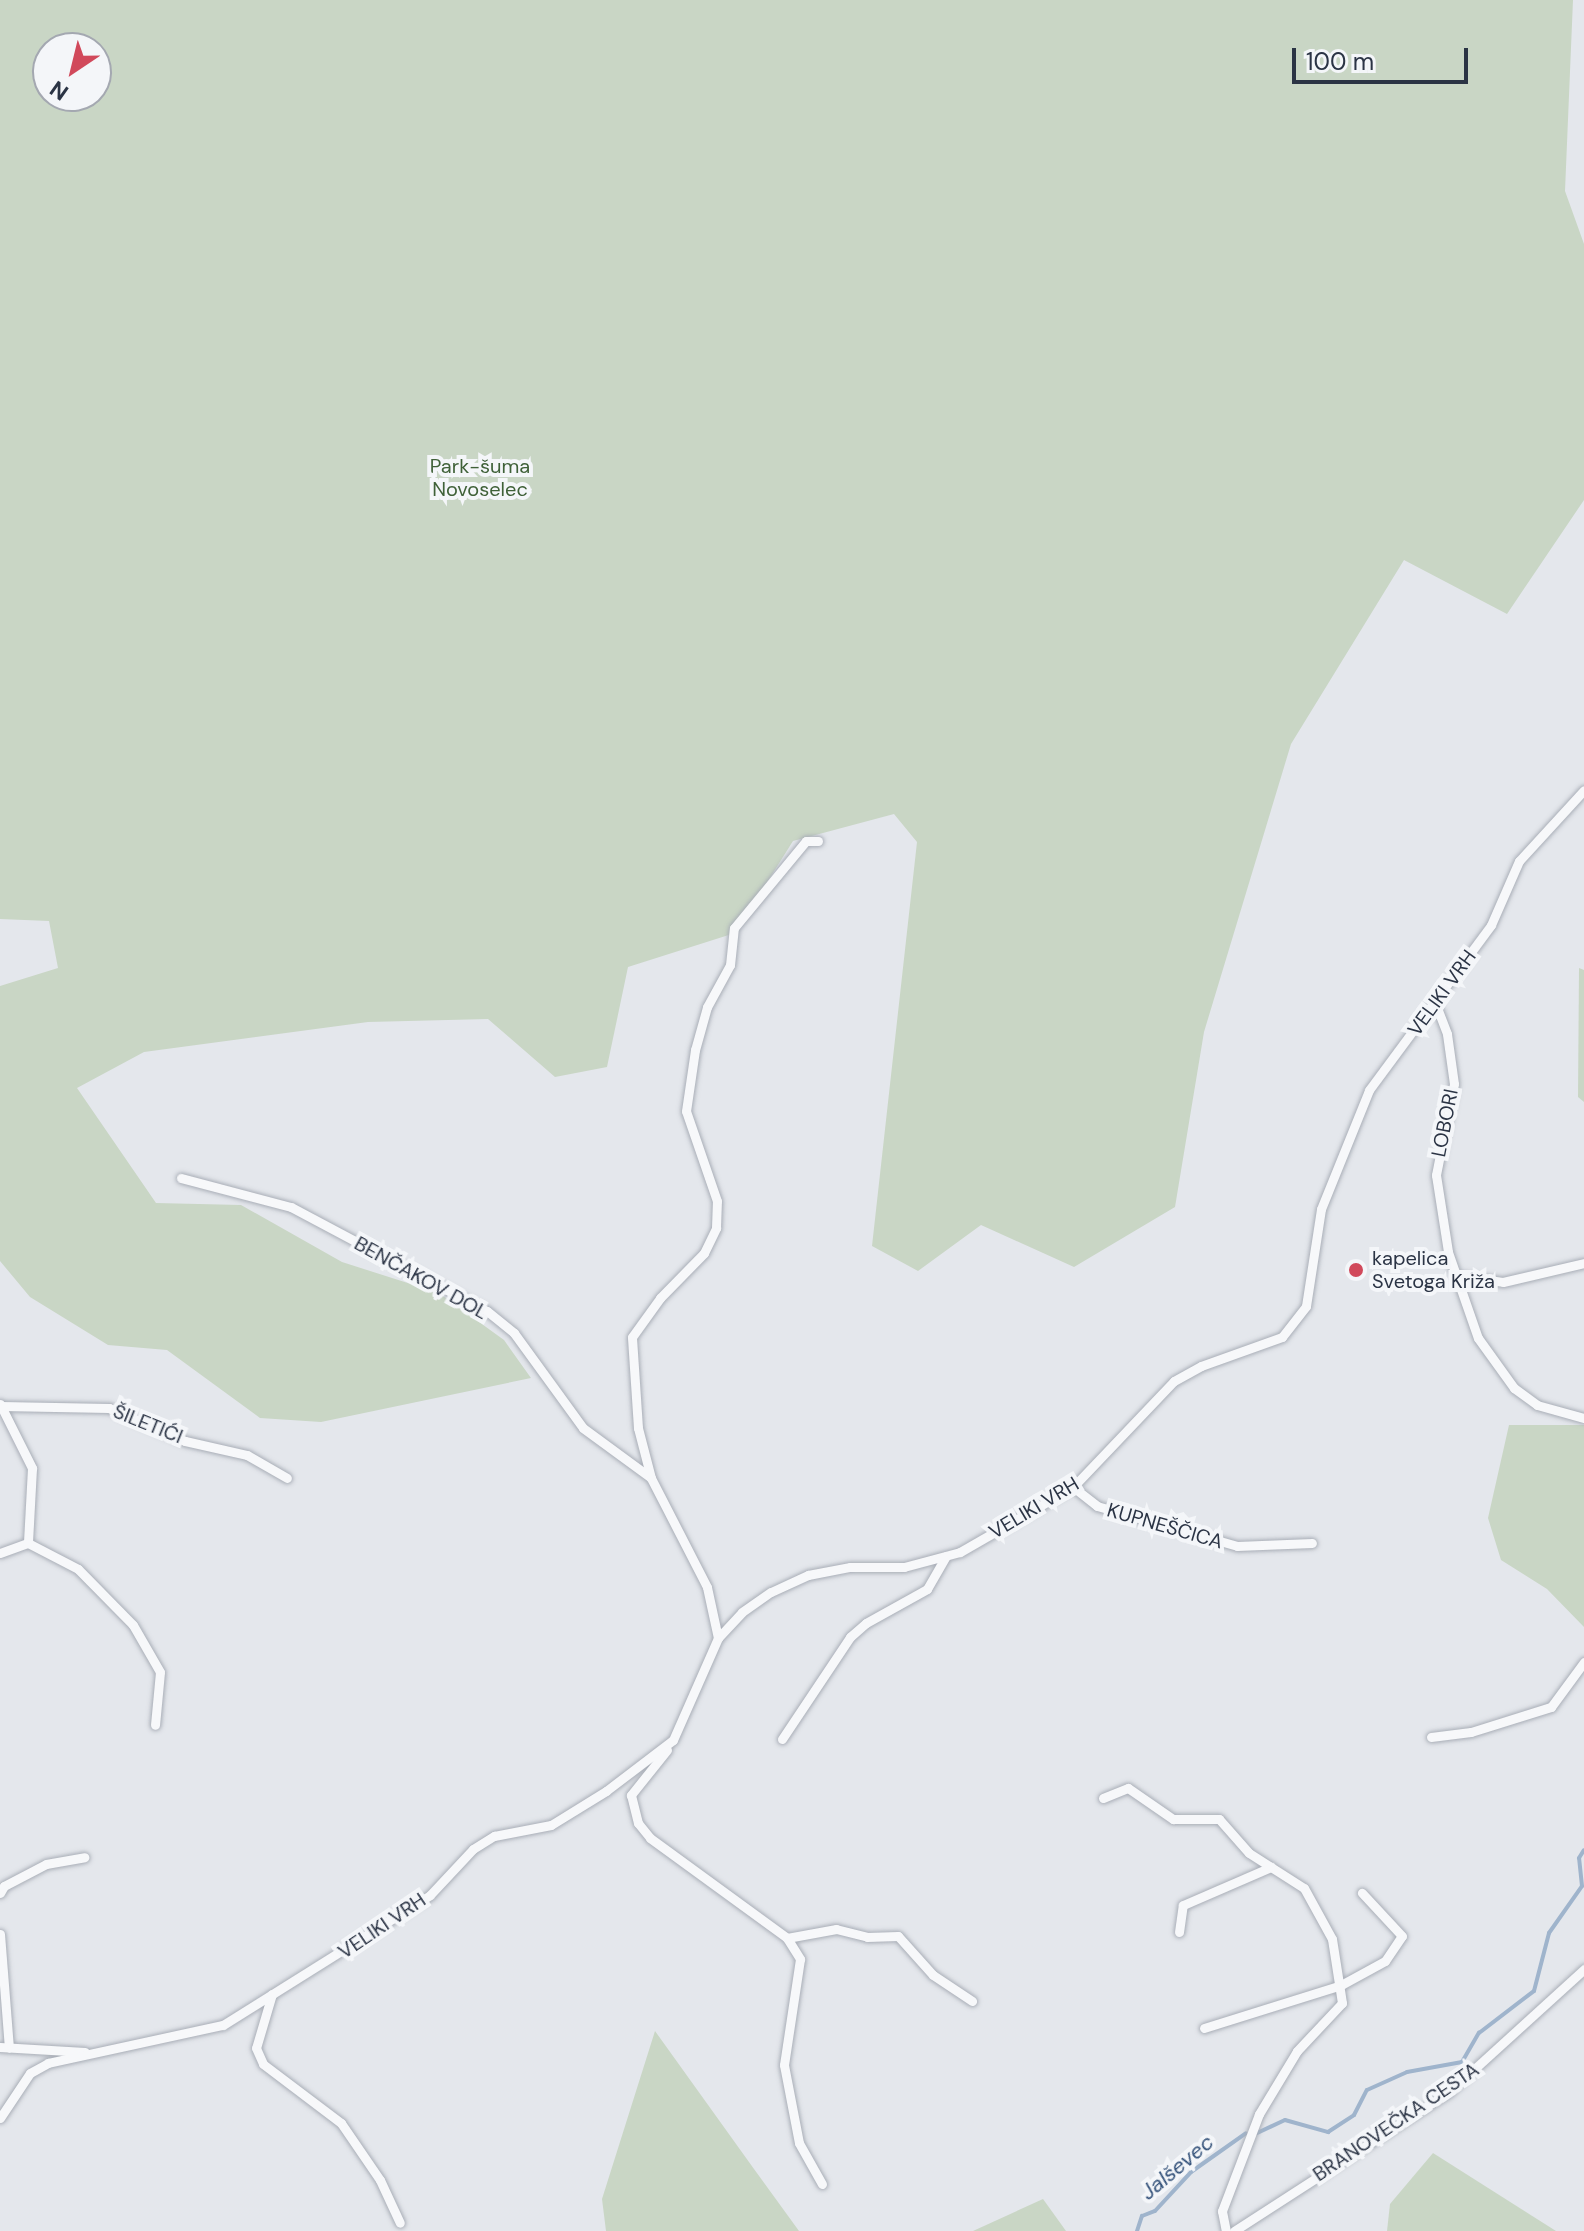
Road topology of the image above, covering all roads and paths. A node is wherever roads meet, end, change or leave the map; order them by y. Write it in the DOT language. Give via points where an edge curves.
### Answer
graph roads {
  1 [pos="1584,790"];
  2 [pos="818,841"];
  3 [pos="1436,1005"];
  4 [pos="181,1178"];
  5 [pos="1584,1263"];
  6 [pos="1460,1276"];
  7 [pos="0,1405"];
  8 [pos="1584,1418"];
  9 [pos="287,1478"];
  10 [pos="651,1478"];
  11 [pos="1073,1487"];
  12 [pos="28,1543"];
  13 [pos="1312,1543"];
  14 [pos="0,1553"];
  15 [pos="946,1556"];
  16 [pos="718,1638"];
  17 [pos="1584,1662"];
  18 [pos="155,1725"];
  19 [pos="1431,1737"];
  20 [pos="782,1739"];
  21 [pos="673,1740"];
  22 [pos="1103,1798"];
  23 [pos="84,1857"];
  24 [pos="1271,1867"];
  25 [pos="0,1893"];
  26 [pos="1362,1893"];
  27 [pos="1179,1932"];
  28 [pos="0,1934"];
  29 [pos="787,1938"];
  30 [pos="1584,1969"];
  31 [pos="1341,1985"];
  32 [pos="272,1994"];
  33 [pos="972,2001"];
  34 [pos="1204,2028"];
  35 [pos="4,2048"];
  36 [pos="101,2053"];
  37 [pos="0,2118"];
  38 [pos="822,2184"];
  39 [pos="400,2223"];
  40 [pos="1226,2231"];
  41 [pos="1234,2231"];
  1 -- 3 [label="street, VELIKI VRH" via="1519,861 1491,925"];
  2 -- 10 [label="street" via="806,841 734,928 730,965 707,1007 695,1050 686,1111 717,1201 716,1228 704,1253 660,1298 632,1337 638,1428"];
  3 -- 6 [label="street, LOBORI" via="1447,1034 1454,1084 1436,1175 1448,1252"];
  3 -- 11 [label="street, VELIKI VRH" via="1369,1090 1321,1209 1315,1273 1306,1306 1292,1328 1273,1342 1201,1366 1174,1381"];
  4 -- 10 [label="street, BENČAKOV DOL" via="291,1207 487,1311 514,1333 583,1428"];
  5 -- 6 [label="street" via="1503,1282"];
  6 -- 8 [label="street, LOBORI" via="1478,1338 1514,1388 1537,1405"];
  7 -- 9 [label="street, ŠILETIĆI" via="109,1408 185,1441 247,1455"];
  7 -- 12 [label="street, ŠILETIĆI" via="32,1468"];
  10 -- 16 [label="street" via="707,1587"];
  11 -- 13 [label="street, KUPNEŠČICA" via="1097,1506 1237,1546"];
  11 -- 15 [label="street, VELIKI VRH"];
  12 -- 14 [label="street"];
  12 -- 18 [label="street" via="78,1569 133,1625 160,1672"];
  15 -- 16 [label="street, VELIKI VRH" via="904,1567 850,1567 808,1575 742,1612"];
  15 -- 20 [label="street" via="927,1589 850,1637"];
  16 -- 21 [label="street, VELIKI VRH"];
  17 -- 19 [label="street" via="1551,1707 1471,1732"];
  21 -- 29 [label="street" via="631,1795 638,1823 650,1838"];
  21 -- 32 [label="street, VELIKI VRH" via="551,1825 494,1836 473,1849 430,1895"];
  22 -- 24 [label="street" via="1128,1788 1173,1819 1219,1819 1249,1853"];
  23 -- 25 [label="street" via="46,1864"];
  24 -- 27 [label="street" via="1183,1905"];
  24 -- 31 [label="street" via="1304,1888 1318,1909 1332,1939"];
  26 -- 31 [label="street" via="1402,1936 1385,1961"];
  28 -- 35 [label="street, VELIKI VRH"];
  29 -- 33 [label="street" via="836,1929 867,1937 898,1936 933,1975"];
  29 -- 38 [label="street" via="802,1970 784,2065 799,2143"];
  30 -- 41 [label="street, BRANOVEČKA CESTA" via="1449,2092"];
  31 -- 34 [label="street"];
  31 -- 40 [label="street" via="1342,2003 1297,2051 1259,2114 1222,2211"];
  32 -- 36 [label="street, VELIKI VRH" via="209,2031"];
  32 -- 39 [label="street" via="256,2048 263,2064 341,2123 380,2180"];
  35 -- 36 [label="street, VELIKI VRH"];
  36 -- 37 [label="street, VELIKI VRH" via="48,2063 30,2073"];
}
